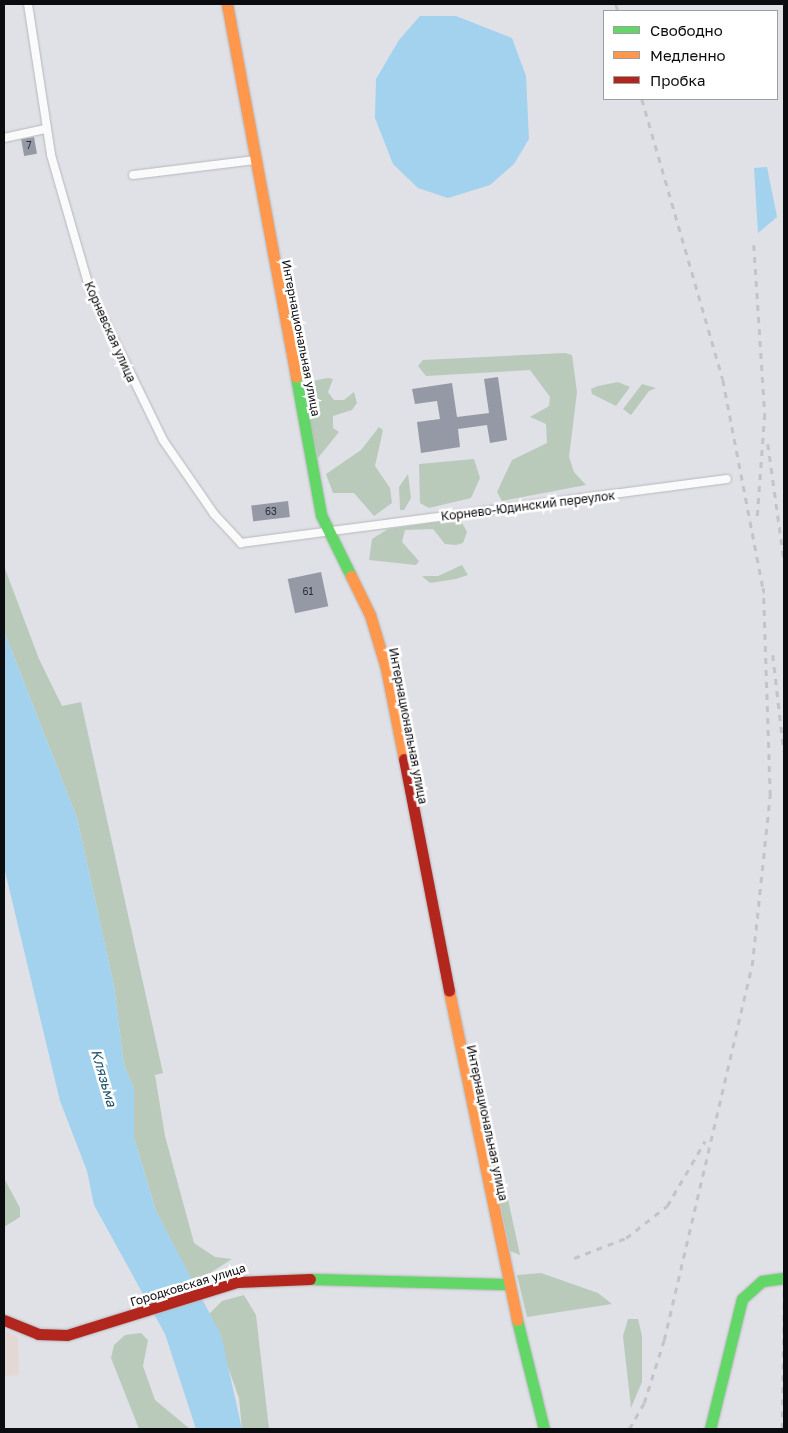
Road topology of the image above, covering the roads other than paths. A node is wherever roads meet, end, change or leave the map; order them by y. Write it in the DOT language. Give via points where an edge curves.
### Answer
graph roads {
  1 [pos="28,4"];
  2 [pos="227,4"];
  3 [pos="45,129"];
  4 [pos="4,138"];
  5 [pos="255,160"];
  6 [pos="132,175"];
  7 [pos="727,479"];
  8 [pos="329,532"];
  9 [pos="784,1278"];
  10 [pos="506,1284"];
  11 [pos="4,1320"];
  12 [pos="544,1429"];
  13 [pos="710,1429"];
  1 -- 3 [label="street, Корневская улица"];
  2 -- 5 [label="street, Интернациональная улица"];
  3 -- 4 [label="street"];
  3 -- 8 [label="street, Корневская улица" via="81,264 115,348 163,440 214,514 244,545"];
  5 -- 6 [label="street"];
  5 -- 8 [label="street, Интернациональная улица" via="321,515"];
  7 -- 8 [label="street, Корнево-Юдинский переулок"];
  8 -- 10 [label="street, Интернациональная улица" via="370,614 386,668"];
  9 -- 13 [label="street" via="762,1281 742,1298"];
  10 -- 11 [label="street, Городковская улица" via="269,1278 220,1287 100,1327 47,1335"];
  10 -- 12 [label="street, Интернациональная улица"];
}
